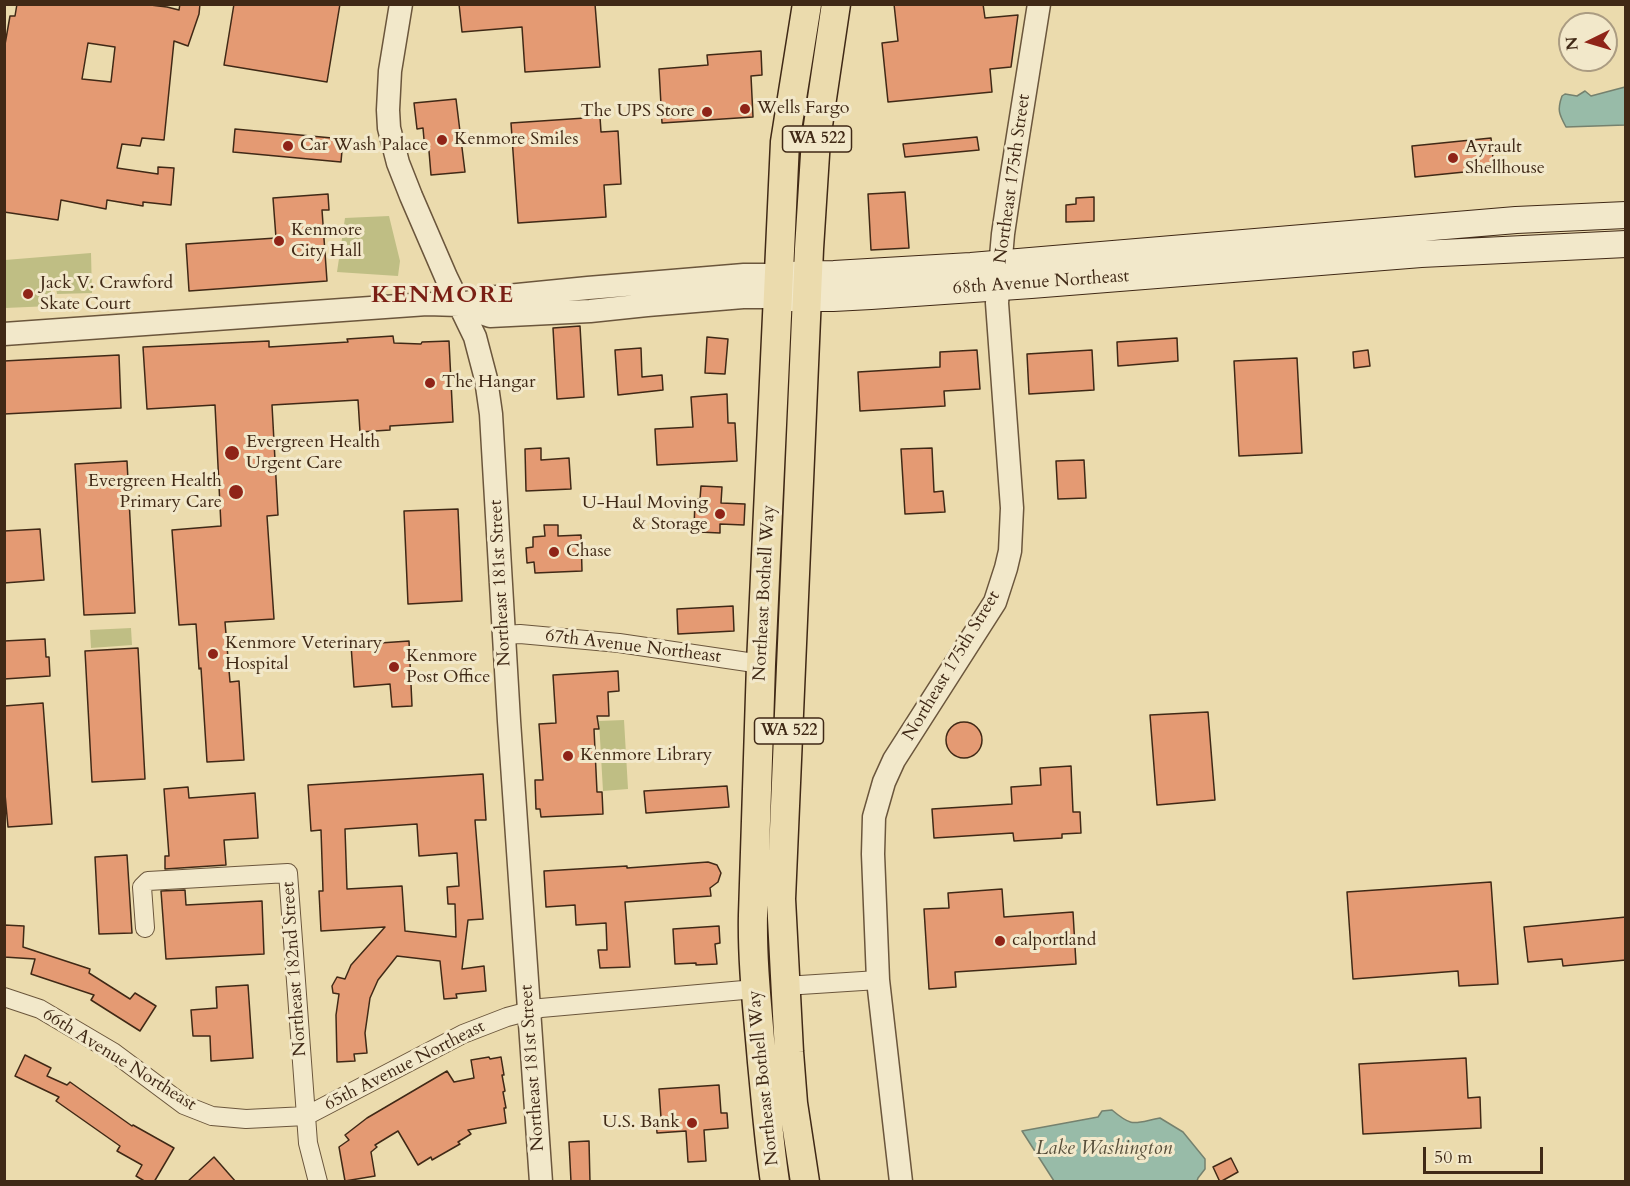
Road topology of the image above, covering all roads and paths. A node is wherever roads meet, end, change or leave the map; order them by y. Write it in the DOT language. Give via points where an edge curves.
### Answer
graph roads {
  1 [pos="401,4"];
  2 [pos="807,4"];
  3 [pos="836,4"];
  4 [pos="1040,4"];
  5 [pos="1626,215"];
  6 [pos="1626,244"];
  7 [pos="1000,275"];
  8 [pos="779,286"];
  9 [pos="807,286"];
  10 [pos="459,305"];
  11 [pos="4,334"];
  12 [pos="504,635"];
  13 [pos="761,664"];
  14 [pos="781,899"];
  15 [pos="145,928"];
  16 [pos="879,980"];
  17 [pos="785,986"];
  18 [pos="755,990"];
  19 [pos="4,997"];
  20 [pos="528,1012"];
  21 [pos="306,1116"];
  22 [pos="318,1182"];
  23 [pos="541,1182"];
  24 [pos="775,1182"];
  25 [pos="803,1182"];
  26 [pos="901,1182"];
  1 -- 10 [label="street, Northeast 181st Street" via="390,71 389,128 411,196"];
  2 -- 8 [label="main road, Northeast Bothell Way / WA 522" via="785,142"];
  3 -- 9 [label="main road, Northeast Bothell Way / WA 522" via="816,139"];
  4 -- 7 [label="street, Northeast 175th Street"];
  5 -- 7 [label="main road, 68th Avenue Northeast" via="1360,234"];
  6 -- 7 [label="main road, 68th Avenue Northeast"];
  7 -- 9 [label="main road, 68th Avenue Northeast" via="833,298"];
  7 -- 16 [label="street, Northeast 175th Street" via="997,308 1012,508 1010,551 995,602 894,760 884,782 874,817 873,854"];
  8 -- 9 [label="main road, 68th Avenue Northeast"];
  8 -- 10 [label="street, 68th Avenue Northeast" via="744,275 487,298"];
  8 -- 13 [label="main road, Northeast Bothell Way / WA 522"];
  9 -- 14 [label="main road, Northeast Bothell Way / WA 522"];
  10 -- 11 [label="street, 68th Avenue Northeast" via="427,304"];
  10 -- 12 [label="street, Northeast 181st Street" via="475,337 491,414"];
  12 -- 13 [label="street, 67th Avenue Northeast" via="619,643"];
  12 -- 20 [label="street, Northeast 181st Street"];
  13 -- 14 [label="main road" via="776,697 769,852"];
  13 -- 18 [label="main road, Northeast Bothell Way / WA 522" via="753,915"];
  14 -- 17 [label="main road, Northeast Bothell Way / WA 522"];
  15 -- 21 [label="street, Northeast 182nd Street" via="142,887 148,881 288,873"];
  16 -- 17 [label="street"];
  16 -- 26 [label="street, Northeast 175th Street"];
  17 -- 25 [label="main road, Northeast Bothell Way / WA 522"];
  18 -- 20 [label="street, 65th Avenue Northeast"];
  18 -- 24 [label="main road, Northeast Bothell Way / WA 522"];
  18 -- 25 [label="main road" via="770,1017 782,1131"];
  19 -- 21 [label="street, 66th Avenue Northeast" via="40,1009 113,1052 184,1105 212,1116"];
  20 -- 21 [label="street, 65th Avenue Northeast" via="463,1034"];
  20 -- 23 [label="street, Northeast 181st Street"];
  21 -- 22 [label="street, Northeast 182nd Street"];
}
